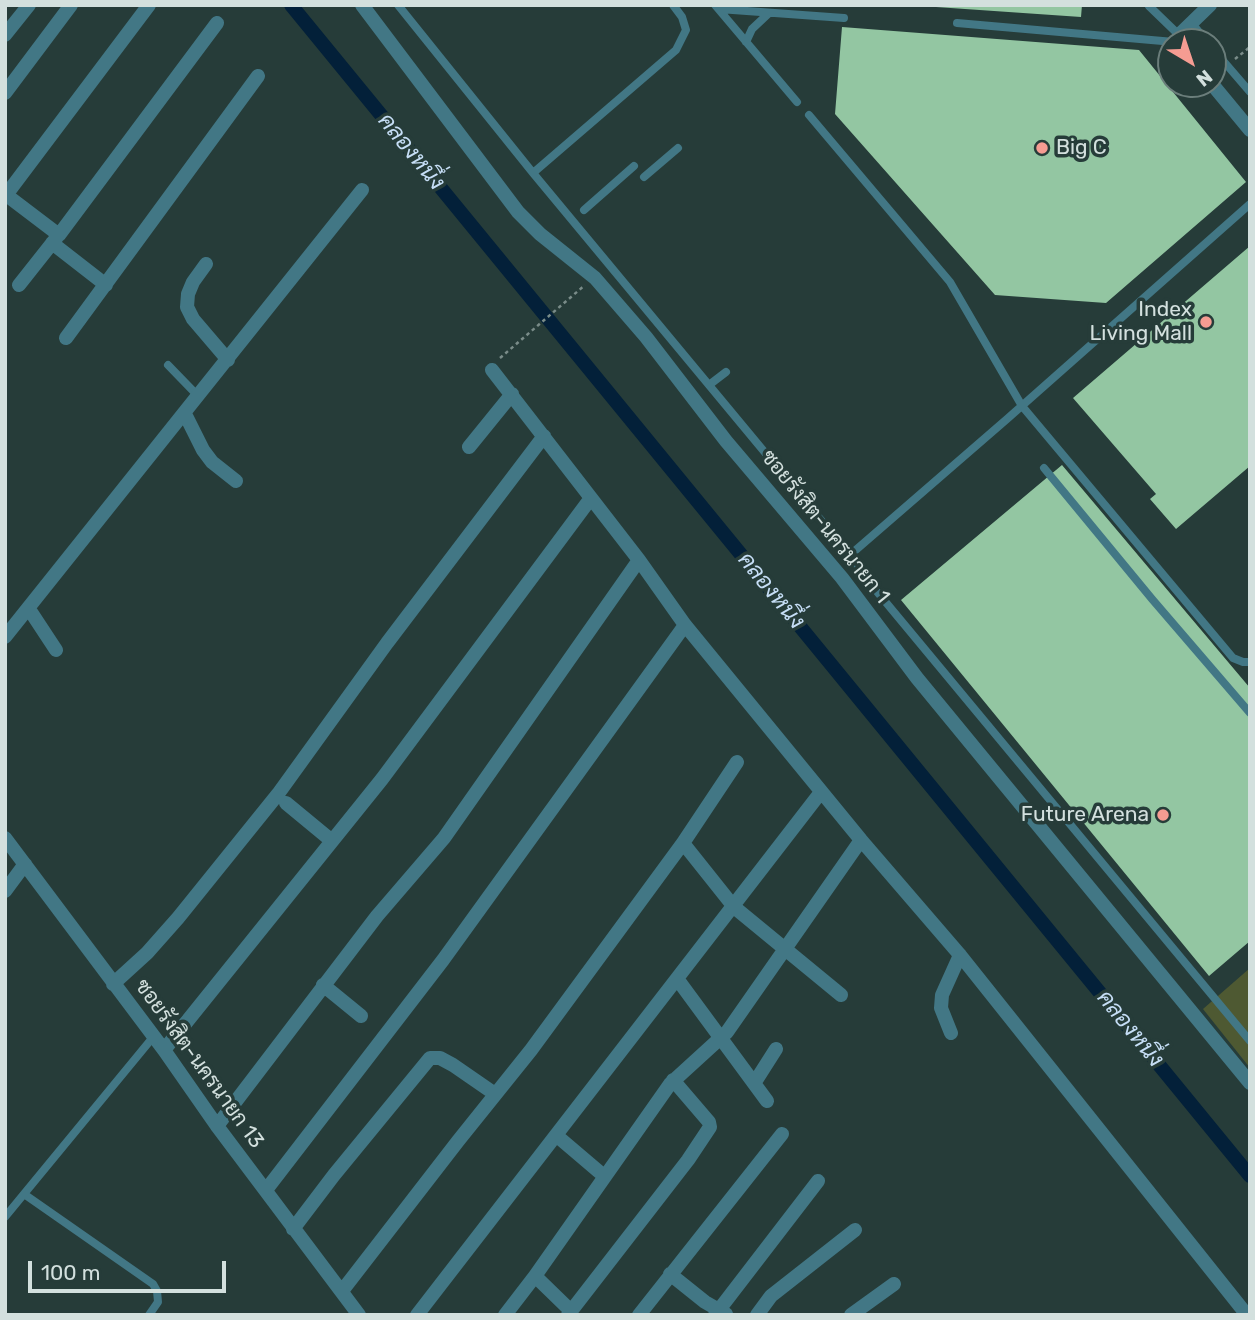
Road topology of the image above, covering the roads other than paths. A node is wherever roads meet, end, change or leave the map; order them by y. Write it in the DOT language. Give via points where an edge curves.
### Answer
graph roads {
  1 [pos="29,5"];
  2 [pos="71,5"];
  3 [pos="149,5"];
  4 [pos="362,5"];
  5 [pos="398,5"];
  6 [pos="673,5"];
  7 [pos="1210,5"];
  8 [pos="1149,6"];
  9 [pos="717,7"];
  10 [pos="769,13"];
  11 [pos="844,18"];
  12 [pos="1191,22"];
  13 [pos="217,23"];
  14 [pos="957,23"];
  15 [pos="1167,28"];
  16 [pos="1186,28"];
  17 [pos="1196,28"];
  18 [pos="5,35"];
  19 [pos="1157,38"];
  20 [pos="746,42"];
  21 [pos="1227,66"];
  22 [pos="258,76"];
  23 [pos="5,93"];
  24 [pos="1250,93"];
  25 [pos="1224,98"];
  26 [pos="797,102"];
  27 [pos="809,116"];
  28 [pos="1250,130"];
  29 [pos="678,148"];
  30 [pos="634,166"];
  31 [pos="533,173"];
  32 [pos="644,177"];
  33 [pos="362,190"];
  34 [pos="6,194"];
  35 [pos="1250,204"];
  36 [pos="584,210"];
  37 [pos="56,239"];
  38 [pos="206,264"];
  39 [pos="19,285"];
  40 [pos="106,285"];
  41 [pos="66,338"];
  42 [pos="228,360"];
  43 [pos="168,365"];
  44 [pos="492,370"];
  45 [pos="726,372"];
  46 [pos="709,385"];
  47 [pos="512,394"];
  48 [pos="199,397"];
  49 [pos="1022,406"];
  50 [pos="185,414"];
  51 [pos="544,436"];
  52 [pos="469,447"];
  53 [pos="1044,468"];
  54 [pos="236,481"];
  55 [pos="591,498"];
  56 [pos="850,555"];
  57 [pos="639,559"];
  58 [pos="29,608"];
  59 [pos="685,625"];
  60 [pos="5,637"];
  61 [pos="56,650"];
  62 [pos="1250,662"];
  63 [pos="1250,713"];
  64 [pos="737,762"];
  65 [pos="821,792"];
  66 [pos="286,803"];
  67 [pos="5,838"];
  68 [pos="861,840"];
  69 [pos="332,841"];
  70 [pos="683,843"];
  71 [pos="25,864"];
  72 [pos="5,891"];
  73 [pos="734,907"];
  74 [pos="785,951"];
  75 [pos="960,955"];
  76 [pos="678,980"];
  77 [pos="113,984"];
  78 [pos="323,985"];
  79 [pos="841,995"];
  80 [pos="361,1016"];
  81 [pos="951,1033"];
  82 [pos="154,1036"];
  83 [pos="720,1040"];
  84 [pos="1250,1041"];
  85 [pos="776,1049"];
  86 [pos="164,1050"];
  87 [pos="673,1080"];
  88 [pos="755,1082"];
  89 [pos="1250,1083"];
  90 [pos="495,1094"];
  91 [pos="767,1101"];
  92 [pos="217,1126"];
  93 [pos="782,1134"];
  94 [pos="557,1136"];
  95 [pos="604,1176"];
  96 [pos="818,1181"];
  97 [pos="265,1190"];
  98 [pos="24,1194"];
  99 [pos="5,1217"];
  100 [pos="293,1229"];
  101 [pos="855,1230"];
  102 [pos="670,1274"];
  103 [pos="535,1276"];
  104 [pos="894,1284"];
  105 [pos="342,1291"];
  106 [pos="569,1313"];
  107 [pos="720,1313"];
  108 [pos="149,1315"];
  109 [pos="359,1315"];
  110 [pos="417,1315"];
  111 [pos="505,1315"];
  112 [pos="639,1315"];
  113 [pos="757,1315"];
  114 [pos="851,1315"];
  115 [pos="1247,1315"];
  1 -- 18 [label="street"];
  2 -- 23 [label="street"];
  3 -- 34 [label="street"];
  4 -- 89 [label="street, ซอยรังสิต-นครนายก 1" via="518,212 595,278 646,337 917,678"];
  5 -- 31 [label="lane"];
  6 -- 31 [label="lane" via="686,30 676,50"];
  7 -- 12 [label="street"];
  8 -- 15 [label="lane"];
  9 -- 10 [label="lane"];
  9 -- 20 [label="lane"];
  10 -- 11 [label="lane"];
  10 -- 20 [label="lane"];
  12 -- 16 [label="street"];
  12 -- 17 [label="lane"];
  13 -- 37 [label="street"];
  14 -- 19 [label="lane"];
  20 -- 26 [label="lane"];
  21 -- 24 [label="lane"];
  22 -- 40 [label="street"];
  25 -- 28 [label="street"];
  27 -- 49 [label="lane" via="950,282"];
  29 -- 32 [label="lane"];
  30 -- 36 [label="lane"];
  31 -- 46 [label="lane"];
  33 -- 42 [label="street"];
  34 -- 37 [label="street"];
  35 -- 49 [label="lane"];
  37 -- 39 [label="street"];
  37 -- 40 [label="street"];
  38 -- 42 [label="street" via="193,282 187,307"];
  40 -- 41 [label="street"];
  42 -- 48 [label="street"];
  43 -- 48 [label="lane"];
  44 -- 47 [label="street"];
  45 -- 46 [label="lane"];
  46 -- 56 [label="lane"];
  47 -- 51 [label="street"];
  47 -- 52 [label="street"];
  48 -- 50 [label="street"];
  49 -- 56 [label="lane"];
  49 -- 62 [label="lane" via="1233,658"];
  50 -- 54 [label="street" via="212,462"];
  50 -- 58 [label="street"];
  51 -- 55 [label="street"];
  51 -- 77 [label="street" via="278,794 178,918"];
  53 -- 63 [label="lane"];
  55 -- 57 [label="street"];
  55 -- 69 [label="street"];
  56 -- 84 [label="lane"];
  57 -- 59 [label="street"];
  57 -- 78 [label="street" via="444,838"];
  58 -- 60 [label="street"];
  58 -- 61 [label="street"];
  59 -- 65 [label="street"];
  59 -- 97 [label="street" via="443,960"];
  64 -- 70 [label="street"];
  65 -- 68 [label="street"];
  65 -- 73 [label="street"];
  66 -- 69 [label="street"];
  67 -- 71 [label="street, ซอยรังสิต-นครนายก 13"];
  68 -- 74 [label="street"];
  68 -- 75 [label="street"];
  69 -- 86 [label="street"];
  70 -- 73 [label="street"];
  70 -- 90 [label="street"];
  71 -- 72 [label="street"];
  71 -- 77 [label="street, ซอยรังสิต-นครนายก 13"];
  73 -- 74 [label="street"];
  73 -- 76 [label="street"];
  74 -- 79 [label="street"];
  74 -- 83 [label="street"];
  75 -- 81 [label="street" via="942,995 941,1008"];
  75 -- 115 [label="street"];
  76 -- 83 [label="street"];
  76 -- 94 [label="street"];
  77 -- 82 [label="street, ซอยรังสิต-นครนายก 13"];
  78 -- 80 [label="street"];
  78 -- 92 [label="street"];
  82 -- 86 [label="street, ซอยรังสิต-นครนายก 13"];
  82 -- 98 [label="lane"];
  83 -- 87 [label="street"];
  83 -- 88 [label="street"];
  85 -- 88 [label="street"];
  86 -- 92 [label="street, ซอยรังสิต-นครนายก 13"];
  87 -- 95 [label="street"];
  87 -- 106 [label="street" via="710,1127"];
  88 -- 91 [label="street"];
  90 -- 100 [label="street" via="453,1065 430,1058"];
  90 -- 105 [label="street"];
  92 -- 97 [label="street, ซอยรังสิต-นครนายก 13"];
  93 -- 102 [label="street"];
  94 -- 95 [label="street"];
  94 -- 110 [label="street"];
  95 -- 103 [label="street"];
  96 -- 107 [label="street"];
  97 -- 100 [label="street, ซอยรังสิต-นครนายก 13"];
  98 -- 99 [label="lane"];
  98 -- 108 [label="lane" via="153,1284 158,1302"];
  100 -- 105 [label="street, ซอยรังสิต-นครนายก 13"];
  101 -- 113 [label="street" via="771,1296"];
  102 -- 107 [label="street"];
  102 -- 112 [label="street"];
  103 -- 106 [label="street"];
  103 -- 111 [label="street"];
  104 -- 114 [label="street"];
  105 -- 109 [label="street, ซอยรังสิต-นครนายก 13"];
}
